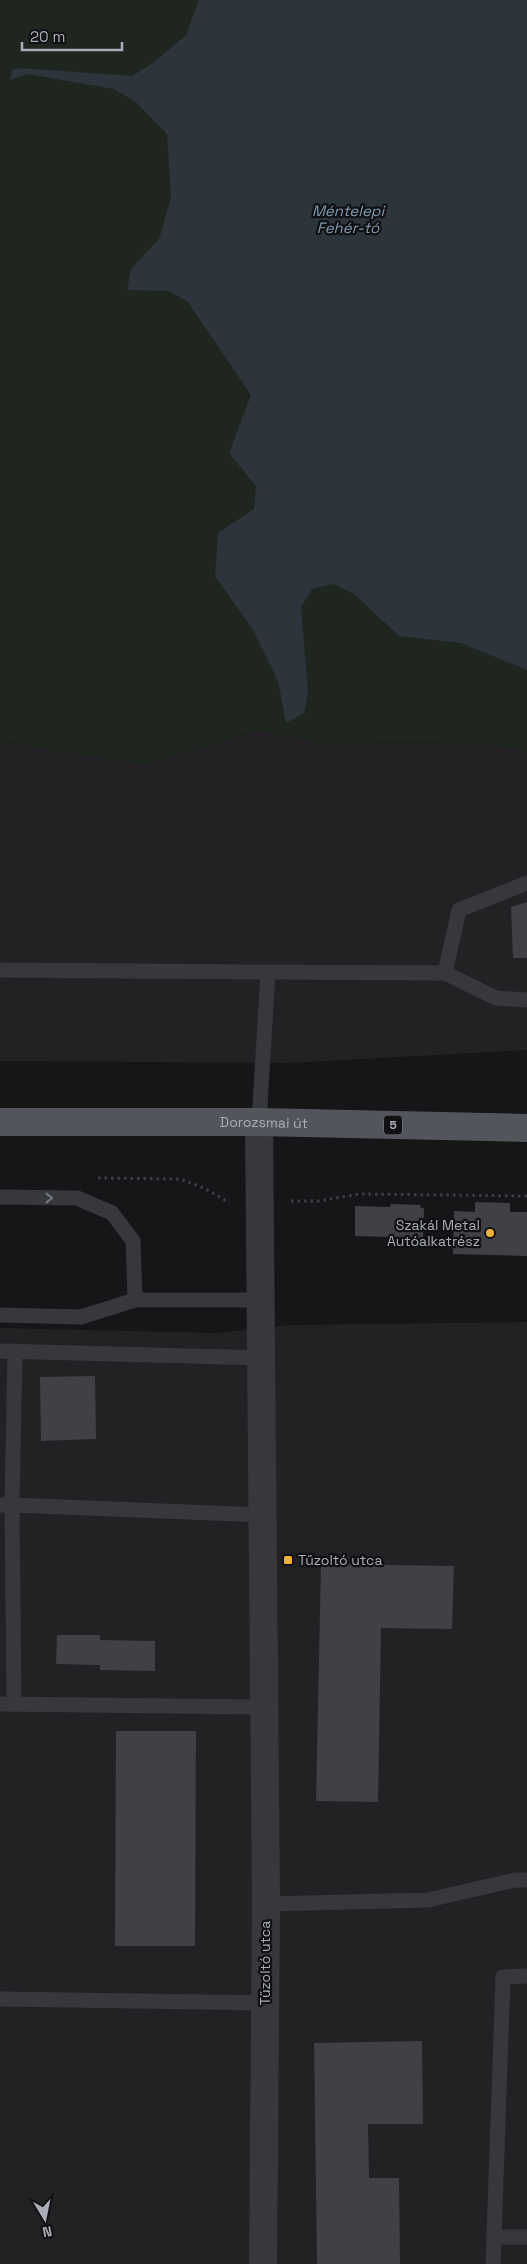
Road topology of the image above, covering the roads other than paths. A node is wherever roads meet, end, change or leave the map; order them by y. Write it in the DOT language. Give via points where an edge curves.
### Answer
graph roads {
  1 [pos="527,883"];
  2 [pos="0,970"];
  3 [pos="268,972"];
  4 [pos="445,973"];
  5 [pos="527,1000"];
  6 [pos="0,1122"];
  7 [pos="259,1122"];
  8 [pos="527,1128"];
  9 [pos="0,1197"];
  10 [pos="135,1300"];
  11 [pos="261,1300"];
  12 [pos="0,1315"];
  13 [pos="8,1351"];
  14 [pos="261,1358"];
  15 [pos="6,1505"];
  16 [pos="262,1515"];
  17 [pos="7,1704"];
  18 [pos="264,1707"];
  19 [pos="527,1880"];
  20 [pos="266,1904"];
  21 [pos="527,1976"];
  22 [pos="0,1999"];
  23 [pos="265,2003"];
  24 [pos="494,2237"];
  25 [pos="527,2237"];
  26 [pos="263,2264"];
  27 [pos="493,2264"];
  1 -- 4 [label="lane" via="459,910"];
  2 -- 3 [label="lane"];
  3 -- 4 [label="lane"];
  3 -- 7 [label="lane"];
  4 -- 5 [label="lane" via="496,998"];
  6 -- 7 [label="main road, Dorozsmai út / 5"];
  7 -- 8 [label="main road, Dorozsmai út / 5"];
  7 -- 11 [label="street, Tűzoltó utca"];
  9 -- 10 [label="lane, one-way" via="77,1198 112,1213 133,1241"];
  10 -- 11 [label="lane"];
  10 -- 12 [label="lane" via="81,1317"];
  11 -- 14 [label="street, Tűzoltó utca"];
  13 -- 14 [label="lane"];
  13 -- 15 [label="lane"];
  14 -- 16 [label="street, Tűzoltó utca"];
  15 -- 16 [label="lane"];
  15 -- 17 [label="lane"];
  16 -- 18 [label="street, Tűzoltó utca"];
  17 -- 18 [label="lane"];
  18 -- 20 [label="street, Tűzoltó utca"];
  19 -- 20 [label="lane" via="428,1900"];
  20 -- 23 [label="street, Tűzoltó utca"];
  21 -- 24 [label="lane" via="503,1977"];
  22 -- 23 [label="lane"];
  23 -- 26 [label="street, Tűzoltó utca"];
  24 -- 25 [label="lane"];
  24 -- 27 [label="lane"];
}
